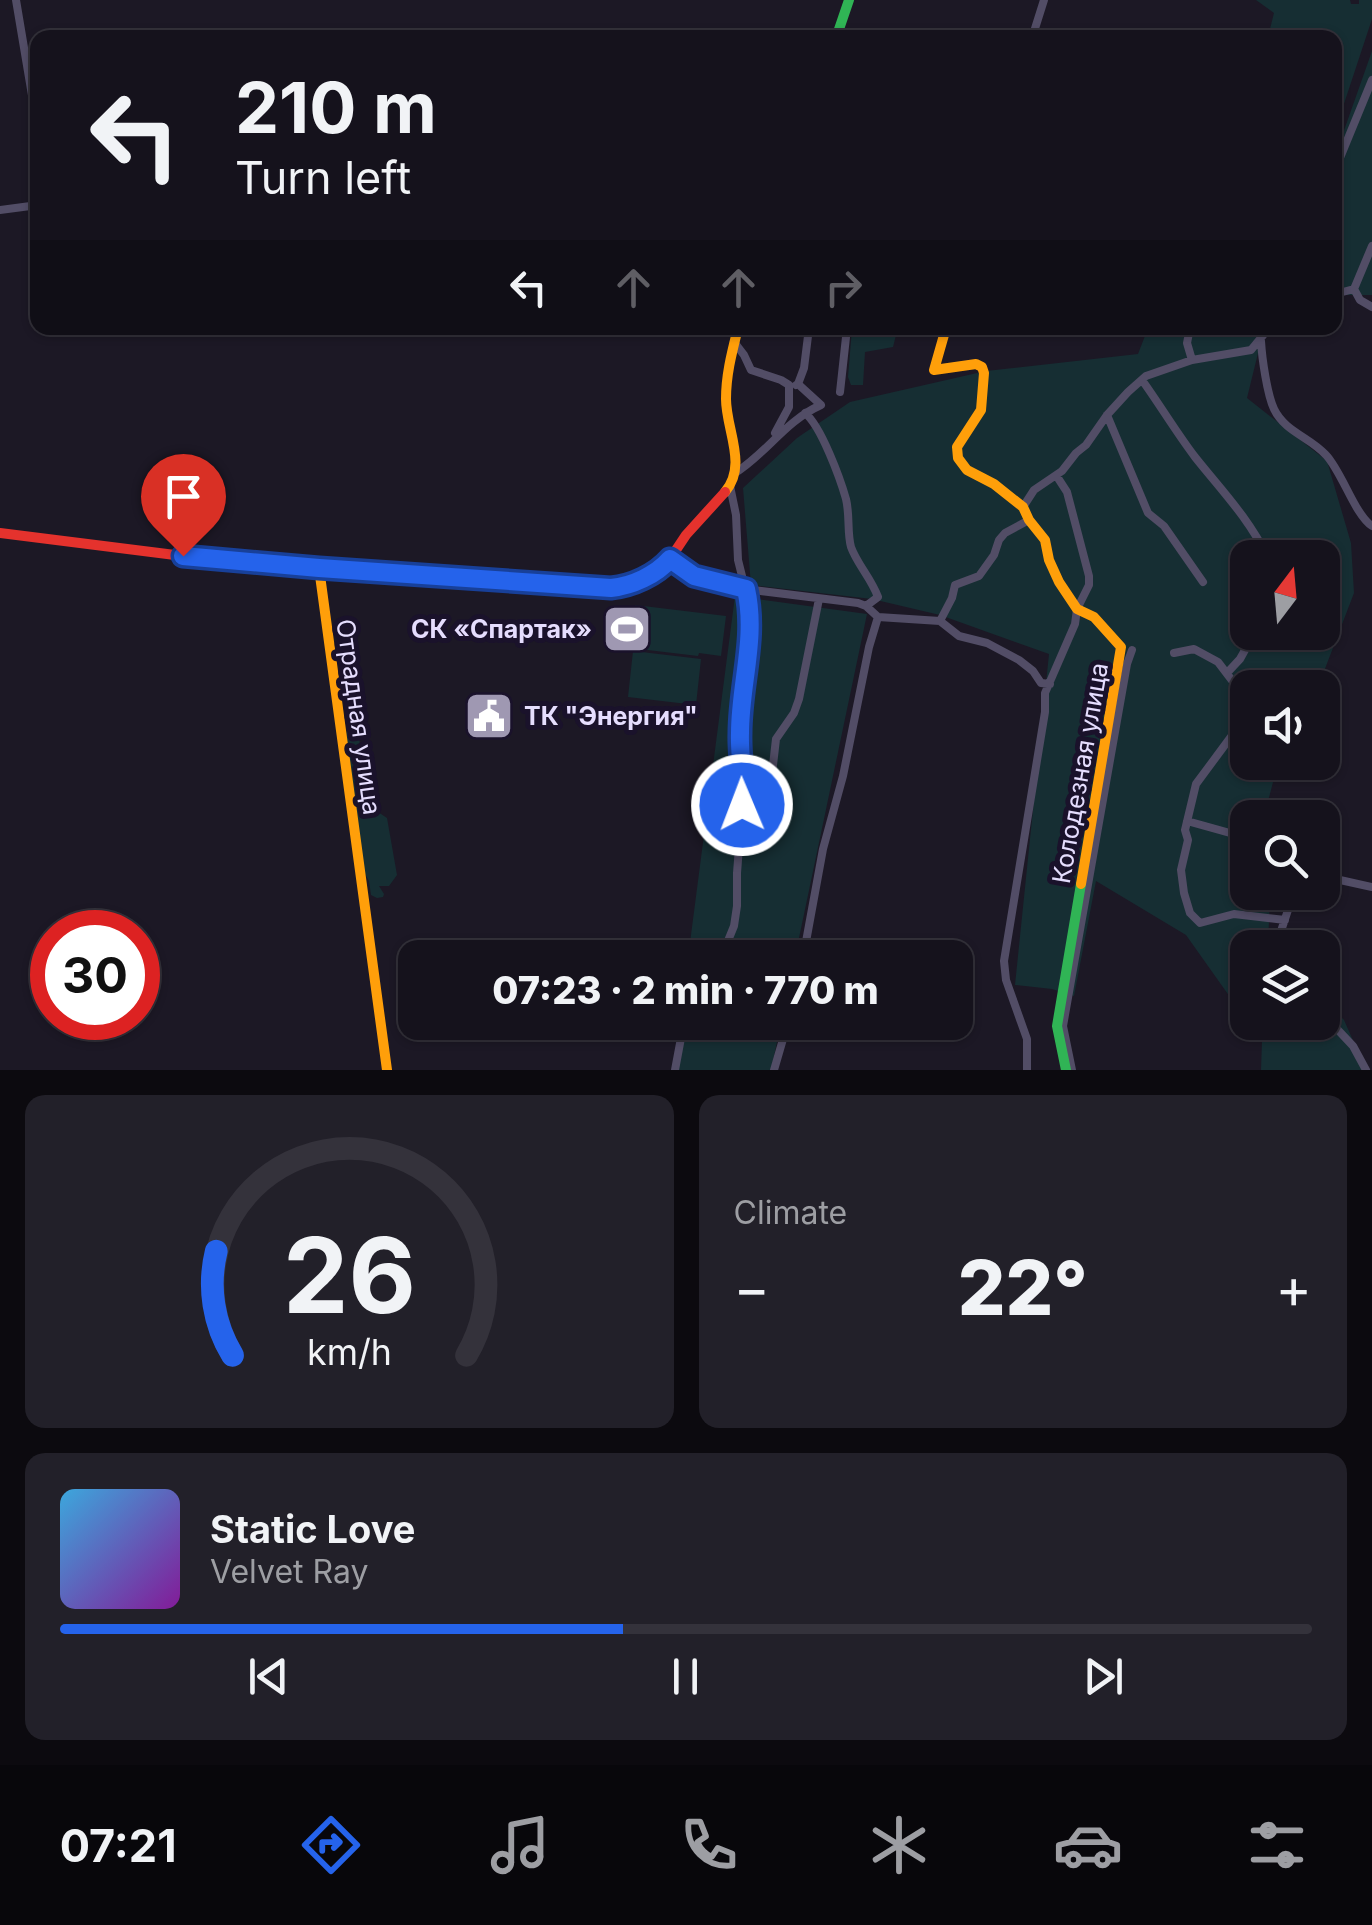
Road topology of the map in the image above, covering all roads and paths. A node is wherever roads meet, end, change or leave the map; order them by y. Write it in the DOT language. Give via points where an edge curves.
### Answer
graph roads {
  1 [pos="16,0"];
  2 [pos="849,0"];
  3 [pos="1044,0"];
  4 [pos="839,30"];
  5 [pos="1035,30"];
  6 [pos="1372,80"];
  7 [pos="30,83"];
  8 [pos="1342,153"];
  9 [pos="30,207"];
  10 [pos="0,210"];
  11 [pos="1372,246"];
  12 [pos="1354,289"];
  13 [pos="1342,292"];
  14 [pos="1372,307"];
  15 [pos="736,335"];
  16 [pos="809,335"];
  17 [pos="846,335"];
  18 [pos="944,335"];
  19 [pos="1189,335"];
  20 [pos="1264,335"];
  21 [pos="1261,340"];
  22 [pos="733,342"];
  23 [pos="1192,360"];
  24 [pos="751,370"];
  25 [pos="728,371"];
  26 [pos="1142,380"];
  27 [pos="794,385"];
  28 [pos="840,392"];
  29 [pos="805,413"];
  30 [pos="1107,415"];
  31 [pos="770,442"];
  32 [pos="735,473"];
  33 [pos="1056,475"];
  34 [pos="730,486"];
  35 [pos="1022,507"];
  36 [pos="1029,520"];
  37 [pos="1372,526"];
  38 [pos="0,533"];
  39 [pos="1259,540"];
  40 [pos="670,559"];
  41 [pos="319,568"];
  42 [pos="1204,582"];
  43 [pos="746,589"];
  44 [pos="819,599"];
  45 [pos="866,606"];
  46 [pos="1076,608"];
  47 [pos="878,617"];
  48 [pos="940,621"];
  49 [pos="1132,650"];
  50 [pos="1245,650"];
  51 [pos="1174,653"];
  52 [pos="1227,673"];
  53 [pos="1230,677"];
  54 [pos="1050,684"];
  55 [pos="1230,738"];
  56 [pos="742,805"];
  57 [pos="1187,821"];
  58 [pos="1230,833"];
  59 [pos="1340,880"];
  60 [pos="1372,886"];
  61 [pos="1288,910"];
  62 [pos="1285,920"];
  63 [pos="1283,930"];
  64 [pos="728,940"];
  65 [pos="806,940"];
  66 [pos="1340,1032"];
  67 [pos="681,1040"];
  68 [pos="783,1040"];
  69 [pos="387,1070"];
  70 [pos="675,1070"];
  71 [pos="774,1070"];
  72 [pos="1027,1070"];
  73 [pos="1069,1070"];
  74 [pos="1366,1070"];
  1 -- 7 [label="street"];
  2 -- 4 [label="street"];
  3 -- 5 [label="street"];
  6 -- 8 [label="street"];
  9 -- 10 [label="street"];
  11 -- 12 [label="street"];
  12 -- 13 [label="street"];
  12 -- 14 [label="street"];
  15 -- 22 [label="street"];
  16 -- 27 [label="street"];
  17 -- 28 [label="street"];
  18 -- 35 [label="street, Колодезная улица" via="934,370 976,364 984,370 981,410 959,441 958,458"];
  19 -- 23 [label="street"];
  20 -- 21 [label="street"];
  21 -- 23 [label="street" via="1252,350"];
  21 -- 37 [label="street" via="1274,409 1290,430 1325,454"];
  22 -- 24 [label="street"];
  22 -- 25 [label="street"];
  23 -- 26 [label="street"];
  24 -- 25 [label="street"];
  24 -- 27 [label="street"];
  25 -- 32 [label="street"];
  26 -- 30 [label="street"];
  26 -- 39 [label="street"];
  27 -- 29 [label="street" via="821,404"];
  27 -- 31 [label="street"];
  29 -- 31 [label="street"];
  29 -- 45 [label="street" via="828,452 846,499 850,544 878,596"];
  30 -- 33 [label="street"];
  30 -- 42 [label="street" via="1148,514"];
  31 -- 32 [label="street"];
  32 -- 34 [label="street"];
  33 -- 35 [label="street"];
  33 -- 46 [label="street" via="1068,492 1089,576"];
  34 -- 40 [label="street"];
  34 -- 43 [label="street"];
  35 -- 36 [label="street, Колодезная улица"];
  36 -- 46 [label="street, Колодезная улица"];
  36 -- 48 [label="street" via="1004,533 979,576 955,585"];
  38 -- 41 [label="street"];
  40 -- 41 [label="street" via="640,580 611,588"];
  40 -- 43 [label="street" via="694,576"];
  41 -- 69 [label="street, Отрадная улица"];
  43 -- 44 [label="street"];
  43 -- 56 [label="street" via="751,612 740,736"];
  44 -- 45 [label="street"];
  44 -- 56 [label="street" via="799,699 776,740 769,800"];
  45 -- 47 [label="street"];
  46 -- 54 [label="street"];
  46 -- 73 [label="street, Колодезная улица" via="1094,617 1122,648 1057,1026"];
  47 -- 48 [label="street"];
  47 -- 65 [label="street"];
  48 -- 54 [label="street" via="959,636 1019,660"];
  49 -- 73 [label="street, Колодезная улица" via="1063,1026"];
  50 -- 52 [label="street"];
  51 -- 52 [label="street" via="1194,650"];
  52 -- 53 [label="street"];
  54 -- 72 [label="street" via="1004,961 1027,1039"];
  55 -- 57 [label="street" via="1196,784"];
  56 -- 64 [label="street" via="737,906"];
  57 -- 58 [label="street"];
  57 -- 62 [label="street" via="1181,870 1190,913 1200,923 1234,914"];
  59 -- 60 [label="street"];
  61 -- 62 [label="street"];
  62 -- 63 [label="street"];
  66 -- 74 [label="street"];
  67 -- 70 [label="street"];
  68 -- 71 [label="street"];
}
